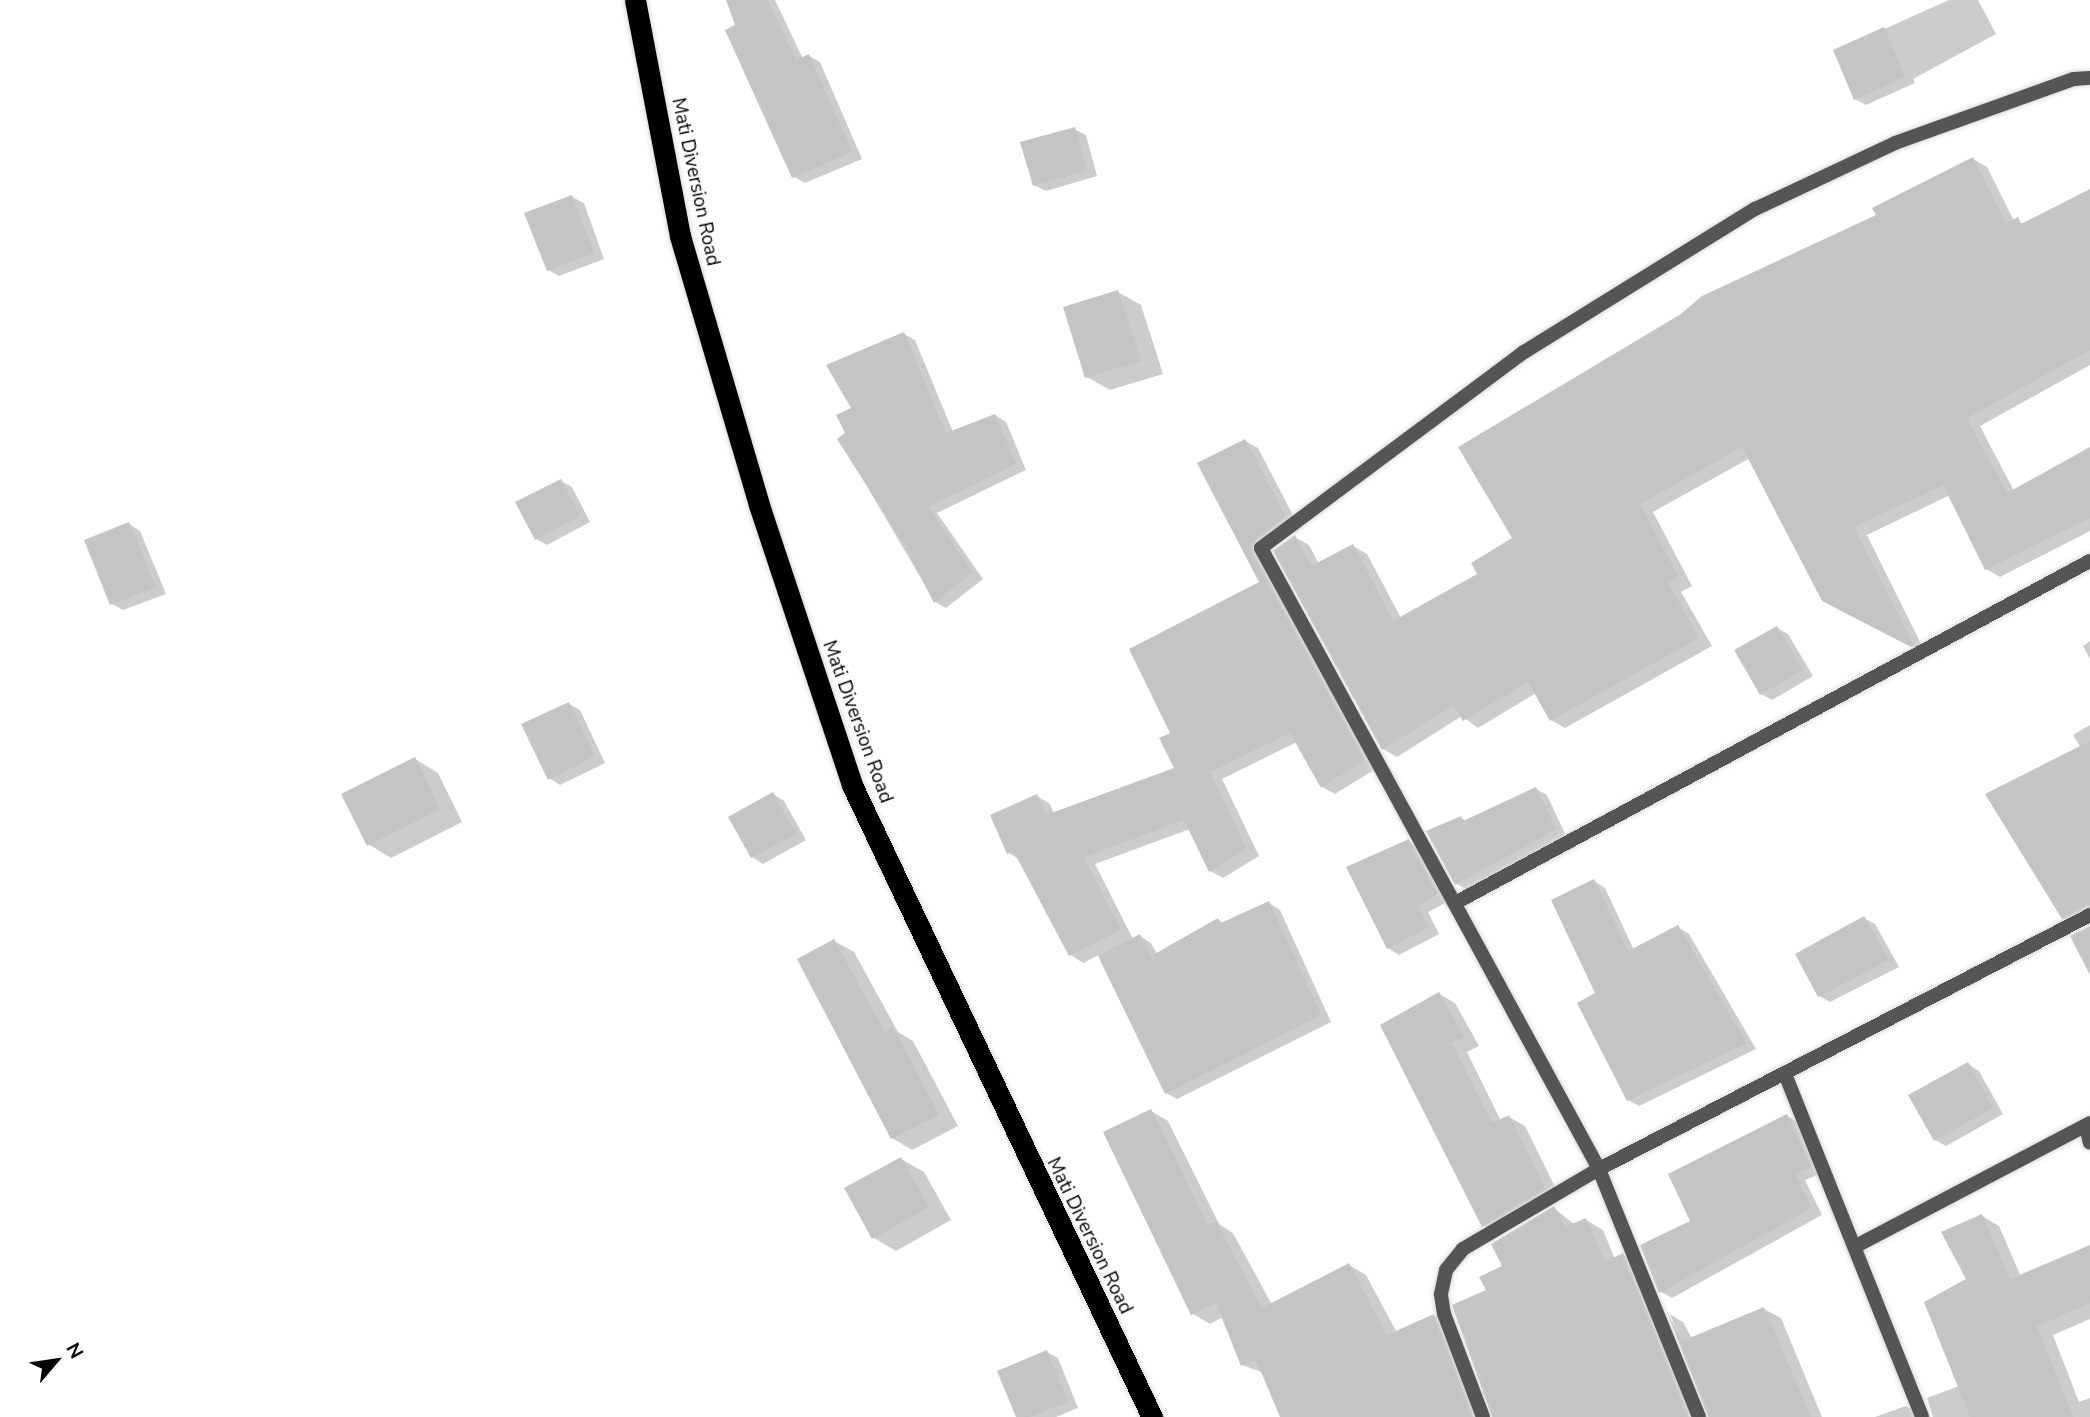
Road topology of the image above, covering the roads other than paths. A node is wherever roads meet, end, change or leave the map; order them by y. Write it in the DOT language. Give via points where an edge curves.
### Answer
graph roads {
  1 [pos="635,0"];
  2 [pos="2090,78"];
  3 [pos="2090,561"];
  4 [pos="1455,903"];
  5 [pos="2090,915"];
  6 [pos="1785,1074"];
  7 [pos="2088,1124"];
  8 [pos="2090,1143"];
  9 [pos="1599,1169"];
  10 [pos="1856,1246"];
  11 [pos="1152,1417"];
  12 [pos="1483,1417"];
  13 [pos="1699,1417"];
  14 [pos="1922,1417"];
  1 -- 11 [label="highway, Mati Diversion Road" via="680,236 759,505 852,785"];
  2 -- 4 [label="street" via="2074,79 1895,143 1755,209 1524,352 1261,548"];
  3 -- 4 [label="street"];
  4 -- 9 [label="street"];
  5 -- 6 [label="street"];
  6 -- 9 [label="street"];
  6 -- 10 [label="street"];
  7 -- 8 [label="street"];
  7 -- 10 [label="street"];
  9 -- 12 [label="street" via="1483,1234 1446,1270 1441,1294 1444,1314"];
  9 -- 13 [label="street"];
  10 -- 14 [label="street"];
}
